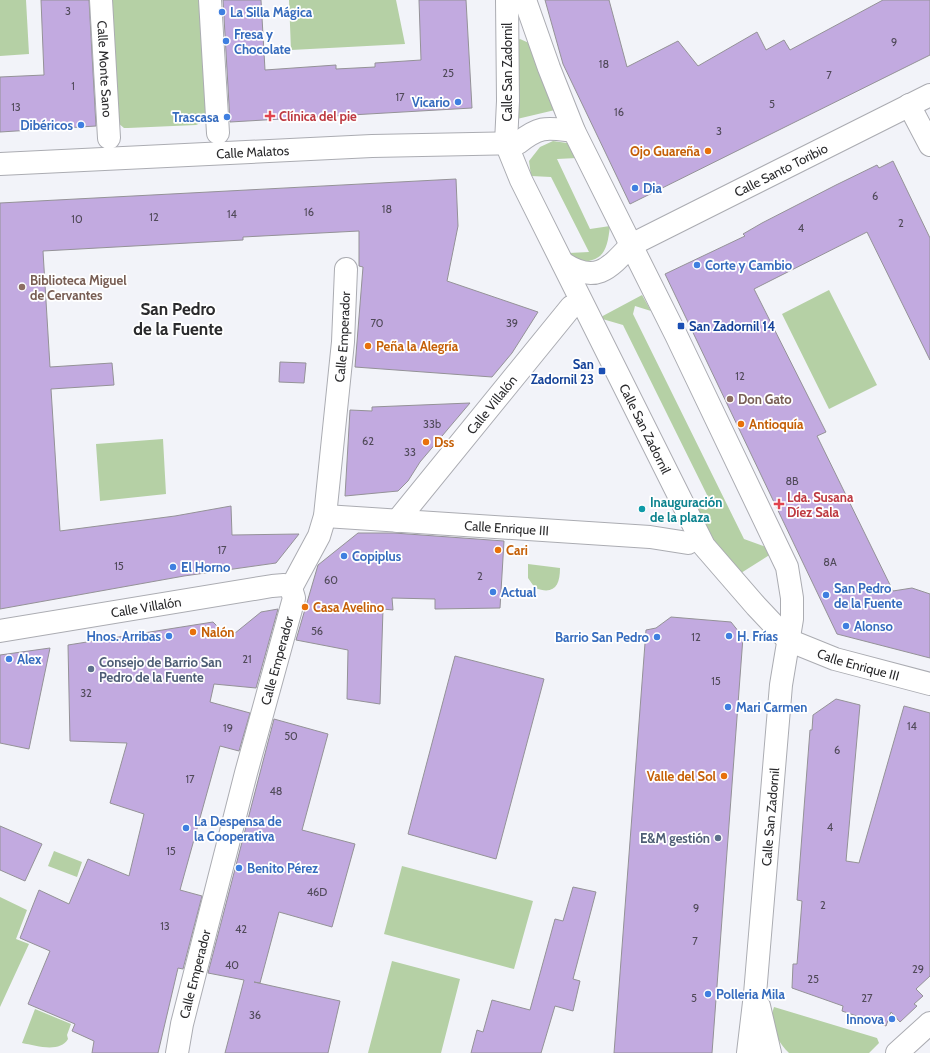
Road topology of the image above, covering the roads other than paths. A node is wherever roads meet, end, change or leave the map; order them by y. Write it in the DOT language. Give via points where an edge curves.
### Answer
graph roads {
  1 [pos="100,0"];
  2 [pos="210,0"];
  3 [pos="507,0"];
  4 [pos="525,0"];
  5 [pos="930,95"];
  6 [pos="909,105"];
  7 [pos="574,131"];
  8 [pos="218,133"];
  9 [pos="109,138"];
  10 [pos="506,143"];
  11 [pos="930,145"];
  12 [pos="0,164"];
  13 [pos="631,245"];
  14 [pos="563,263"];
  15 [pos="346,269"];
  16 [pos="571,307"];
  17 [pos="325,516"];
  18 [pos="397,521"];
  19 [pos="688,543"];
  20 [pos="291,588"];
  21 [pos="0,631"];
  22 [pos="788,640"];
  23 [pos="930,684"];
  24 [pos="755,994"];
  25 [pos="930,1023"];
  26 [pos="177,1053"];
  27 [pos="748,1053"];
  28 [pos="770,1053"];
  29 [pos="897,1053"];
  1 -- 9 [label="street, Calle Monte Sano"];
  2 -- 8 [label="street"];
  3 -- 10 [label="street, Calle San Zadornil"];
  4 -- 7 [label="street, Calle San Zadornil" via="548,68"];
  5 -- 6 [label="street, Calle Santo Toribio"];
  6 -- 11 [label="street"];
  6 -- 13 [label="street, Calle Santo Toribio"];
  7 -- 10 [label="street, Calle San Zadornil" via="538,129 518,143"];
  7 -- 13 [label="street, Calle San Zadornil"];
  10 -- 12 [label="street, Calle Malatos"];
  10 -- 14 [label="street, Calle San Zadornil" via="521,180"];
  13 -- 14 [label="street" via="613,265 591,274 577,272"];
  13 -- 22 [label="street, Calle San Zadornil" via="787,567 792,598"];
  14 -- 22 [label="street, Calle San Zadornil" via="704,546"];
  15 -- 17 [label="street, Calle Emperador" via="343,342"];
  16 -- 18 [label="street, Calle Villalón"];
  17 -- 18 [label="street, Calle Enrique III"];
  17 -- 20 [label="street, Calle Emperador" via="319,536"];
  18 -- 19 [label="street, Calle Enrique III" via="650,537"];
  20 -- 21 [label="street, Calle Villalón" via="272,586"];
  20 -- 26 [label="street, Calle Emperador" via="294,598 246,773 182,1024"];
  22 -- 23 [label="street, Calle Enrique III" via="835,659"];
  22 -- 24 [label="street, Calle San Zadornil" via="781,684"];
  24 -- 27 [label="street, Calle San Zadornil"];
  24 -- 28 [label="street, Calle San Zadornil"];
  25 -- 29 [label="street"];
}
